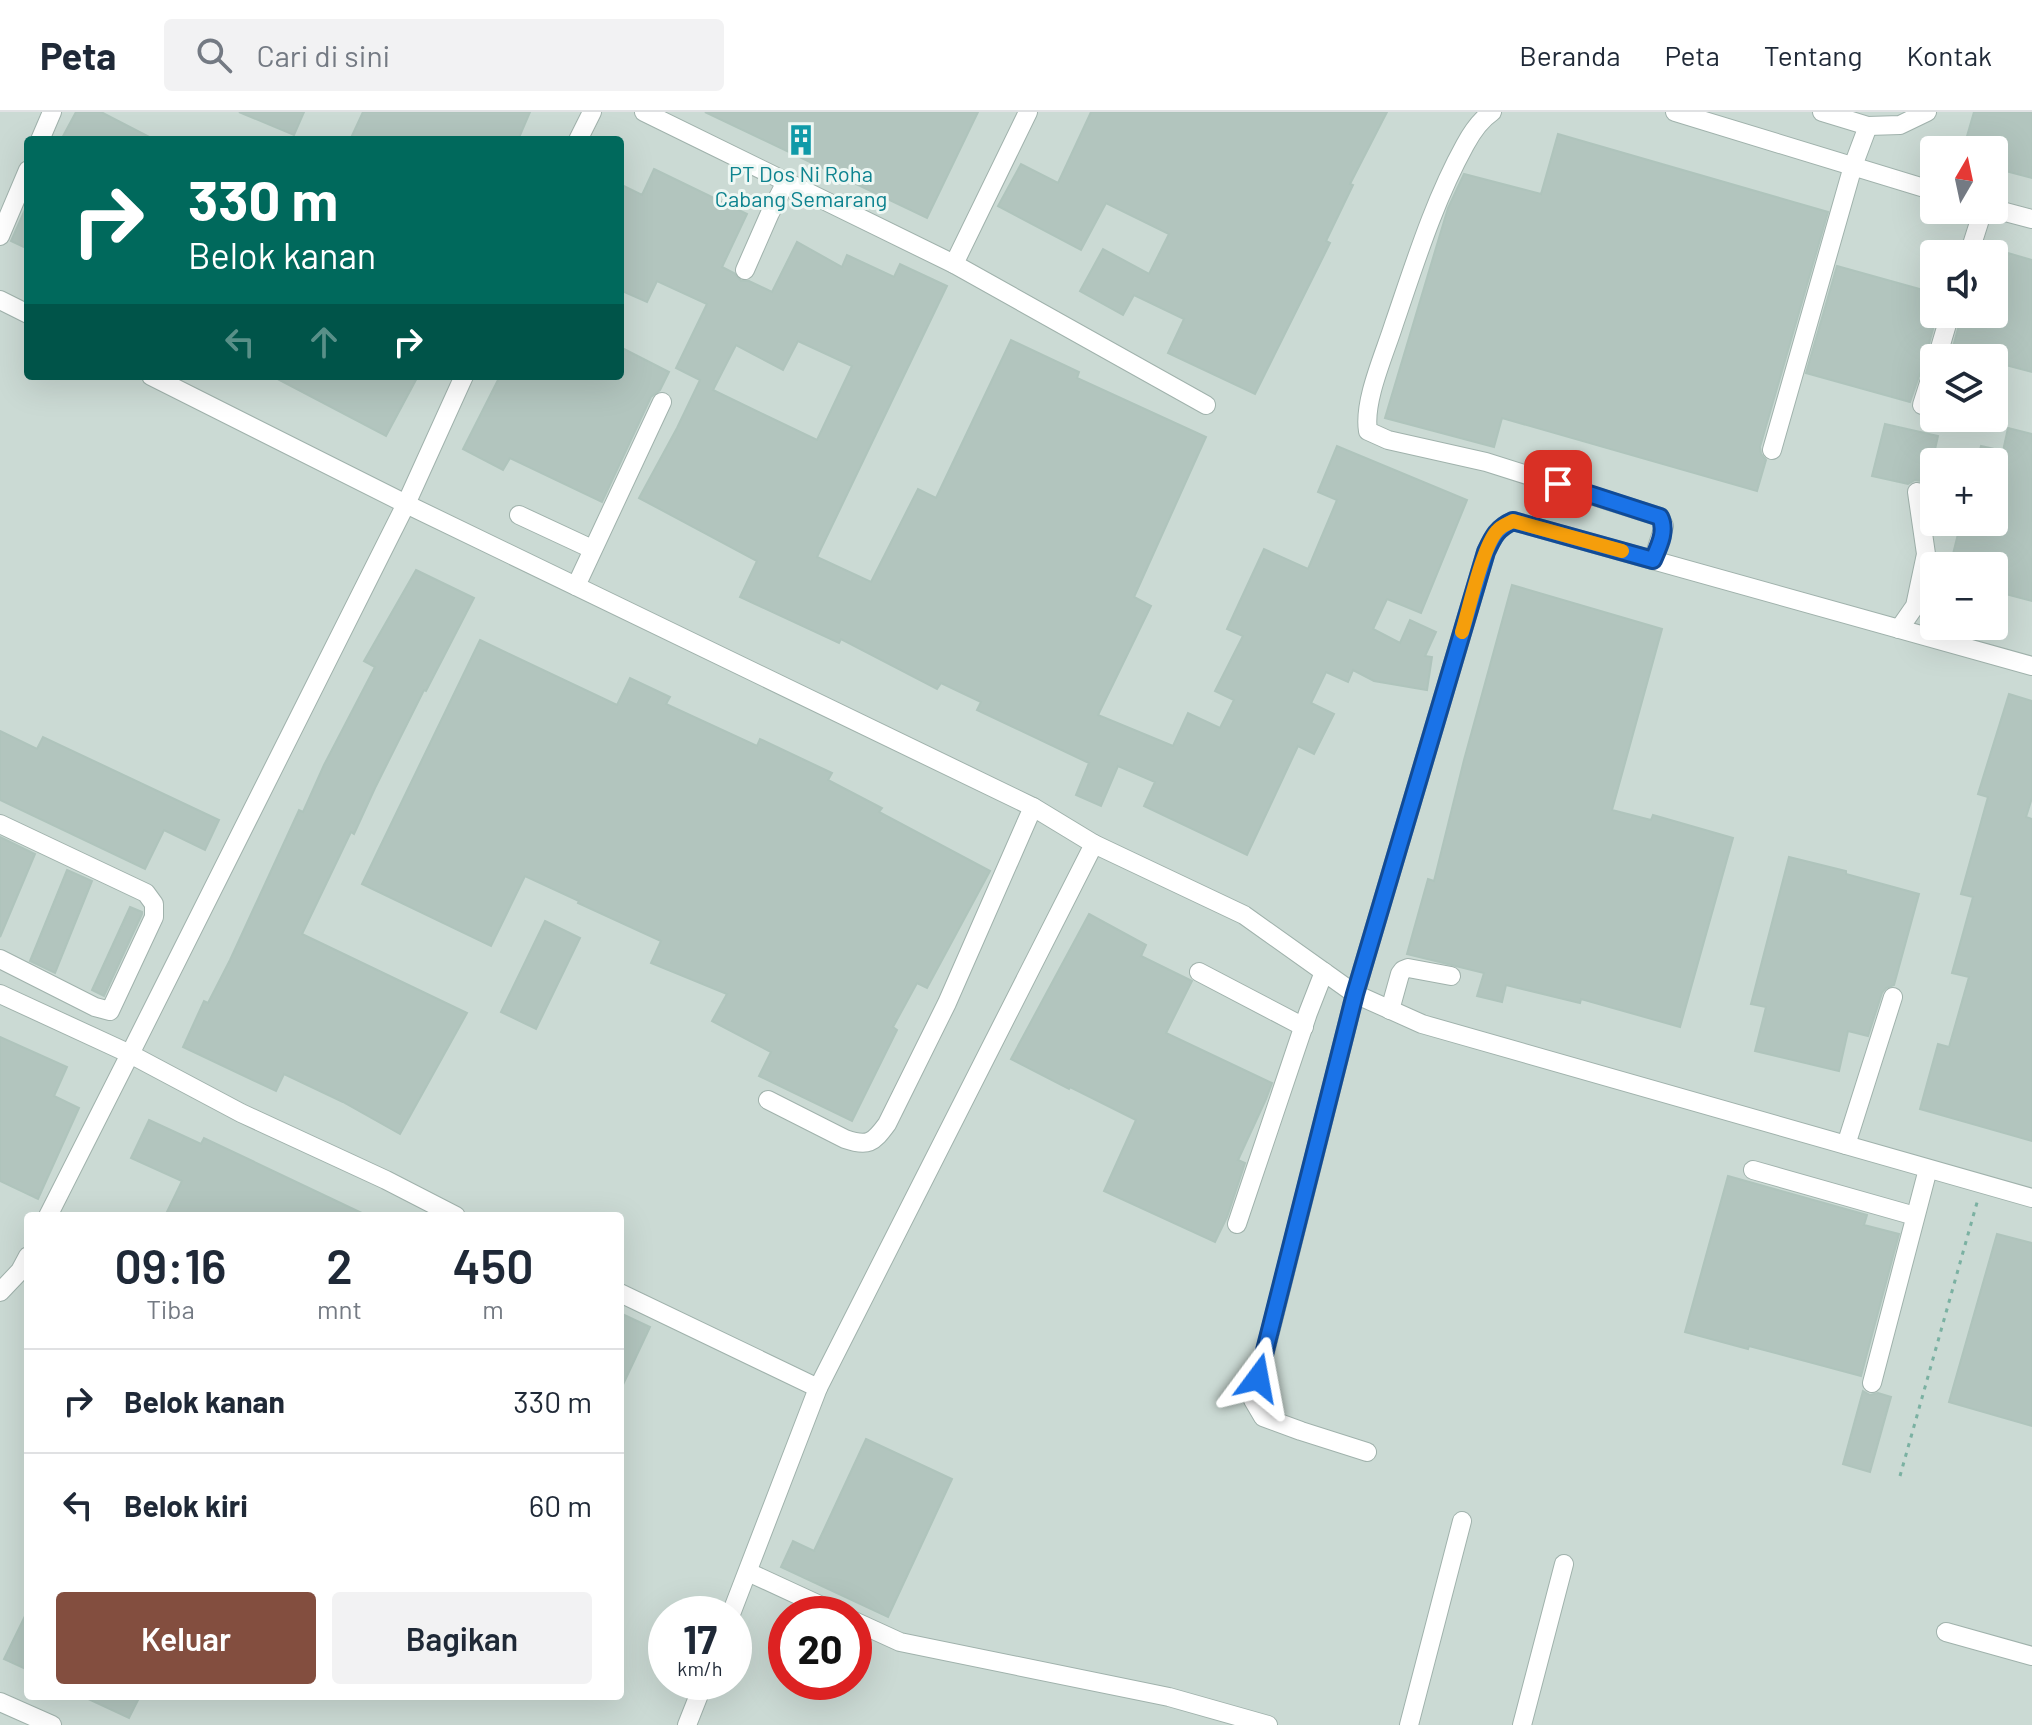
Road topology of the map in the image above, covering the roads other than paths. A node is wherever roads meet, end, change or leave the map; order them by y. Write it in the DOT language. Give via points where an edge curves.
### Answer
graph roads {
  1 [pos="52,112"];
  2 [pos="592,112"];
  3 [pos="644,112"];
  4 [pos="1028,112"];
  5 [pos="1492,112"];
  6 [pos="1675,112"];
  7 [pos="1822,112"];
  8 [pos="1927,112"];
  9 [pos="1868,126"];
  10 [pos="42,136"];
  11 [pos="580,136"];
  12 [pos="1853,166"];
  13 [pos="24,179"];
  14 [pos="786,182"];
  15 [pos="1920,187"];
  16 [pos="2008,213"];
  17 [pos="2032,219"];
  18 [pos="0,236"];
  19 [pos="954,264"];
  20 [pos="745,270"];
  21 [pos="0,300"];
  22 [pos="24,312"];
  23 [pos="159,380"];
  24 [pos="462,380"];
  25 [pos="662,402"];
  26 [pos="1206,405"];
  27 [pos="1772,450"];
  28 [pos="1917,492"];
  29 [pos="406,504"];
  30 [pos="519,515"];
  31 [pos="592,549"];
  32 [pos="1653,560"];
  33 [pos="576,586"];
  34 [pos="1899,629"];
  35 [pos="2032,666"];
  36 [pos="1033,807"];
  37 [pos="0,824"];
  38 [pos="1094,844"];
  39 [pos="0,959"];
  40 [pos="1199,972"];
  41 [pos="1324,972"];
  42 [pos="1451,976"];
  43 [pos="0,994"];
  44 [pos="1355,994"];
  45 [pos="1893,997"];
  46 [pos="1390,1010"];
  47 [pos="1304,1027"];
  48 [pos="130,1054"];
  49 [pos="768,1100"];
  50 [pos="1846,1145"];
  51 [pos="1928,1169"];
  52 [pos="1753,1170"];
  53 [pos="2032,1198"];
  54 [pos="50,1212"];
  55 [pos="448,1212"];
  56 [pos="1915,1216"];
  57 [pos="1237,1224"];
  58 [pos="24,1264"];
  59 [pos="0,1292"];
  60 [pos="624,1295"];
  61 [pos="1872,1383"];
  62 [pos="818,1388"];
  63 [pos="1367,1452"];
  64 [pos="1462,1521"];
  65 [pos="1564,1564"];
  66 [pos="748,1572"];
  67 [pos="738,1596"];
  68 [pos="800,1596"];
  69 [pos="872,1629"];
  70 [pos="1946,1632"];
  71 [pos="2032,1656"];
  72 [pos="697,1700"];
  73 [pos="0,1702"];
  74 [pos="52,1725"];
  75 [pos="687,1725"];
  76 [pos="1268,1725"];
  77 [pos="1409,1725"];
  78 [pos="1522,1725"];
  1 -- 10 [label="lane"];
  2 -- 11 [label="lane"];
  3 -- 14 [label="lane"];
  4 -- 19 [label="lane"];
  5 -- 32 [label="lane" via="1466,142 1441,192 1380,365 1367,410 1368,431 1660,517 1664,526"];
  6 -- 12 [label="lane"];
  7 -- 9 [label="lane"];
  8 -- 9 [label="lane" via="1900,125"];
  9 -- 12 [label="lane"];
  12 -- 15 [label="lane"];
  12 -- 27 [label="lane"];
  13 -- 18 [label="lane"];
  14 -- 19 [label="lane"];
  14 -- 20 [label="lane"];
  16 -- 17 [label="lane"];
  19 -- 26 [label="lane"];
  21 -- 22 [label="lane"];
  23 -- 29 [label="lane"];
  24 -- 29 [label="lane"];
  25 -- 31 [label="lane"];
  28 -- 34 [label="lane" via="1926,554 1915,606"];
  29 -- 33 [label="lane"];
  29 -- 48 [label="lane"];
  30 -- 31 [label="lane"];
  31 -- 33 [label="lane"];
  32 -- 34 [label="lane"];
  32 -- 44 [label="lane" via="1513,521 1495,533"];
  33 -- 36 [label="lane"];
  34 -- 35 [label="lane"];
  36 -- 38 [label="lane"];
  36 -- 49 [label="lane" via="947,1003 879,1134 870,1143 858,1143"];
  37 -- 39 [label="lane" via="146,893 154,904 154,917 110,1011"];
  38 -- 41 [label="lane" via="1244,915"];
  38 -- 62 [label="lane"];
  40 -- 47 [label="lane"];
  41 -- 44 [label="lane"];
  41 -- 47 [label="lane"];
  42 -- 46 [label="lane" via="1403,970"];
  43 -- 48 [label="lane"];
  44 -- 46 [label="lane"];
  44 -- 63 [label="lane" via="1253,1400 1263,1417"];
  45 -- 50 [label="lane"];
  46 -- 50 [label="lane" via="1422,1024"];
  47 -- 57 [label="lane"];
  48 -- 54 [label="lane"];
  48 -- 55 [label="lane"];
  50 -- 51 [label="lane"];
  51 -- 53 [label="lane"];
  51 -- 56 [label="lane"];
  52 -- 56 [label="lane"];
  56 -- 61 [label="lane"];
  58 -- 59 [label="lane"];
  60 -- 62 [label="lane"];
  62 -- 66 [label="lane"];
  64 -- 77 [label="lane"];
  65 -- 78 [label="lane"];
  66 -- 67 [label="lane"];
  66 -- 68 [label="lane"];
  69 -- 76 [label="lane" via="900,1642 1169,1697"];
  70 -- 71 [label="lane"];
  72 -- 75 [label="lane"];
  73 -- 74 [label="lane"];
}
